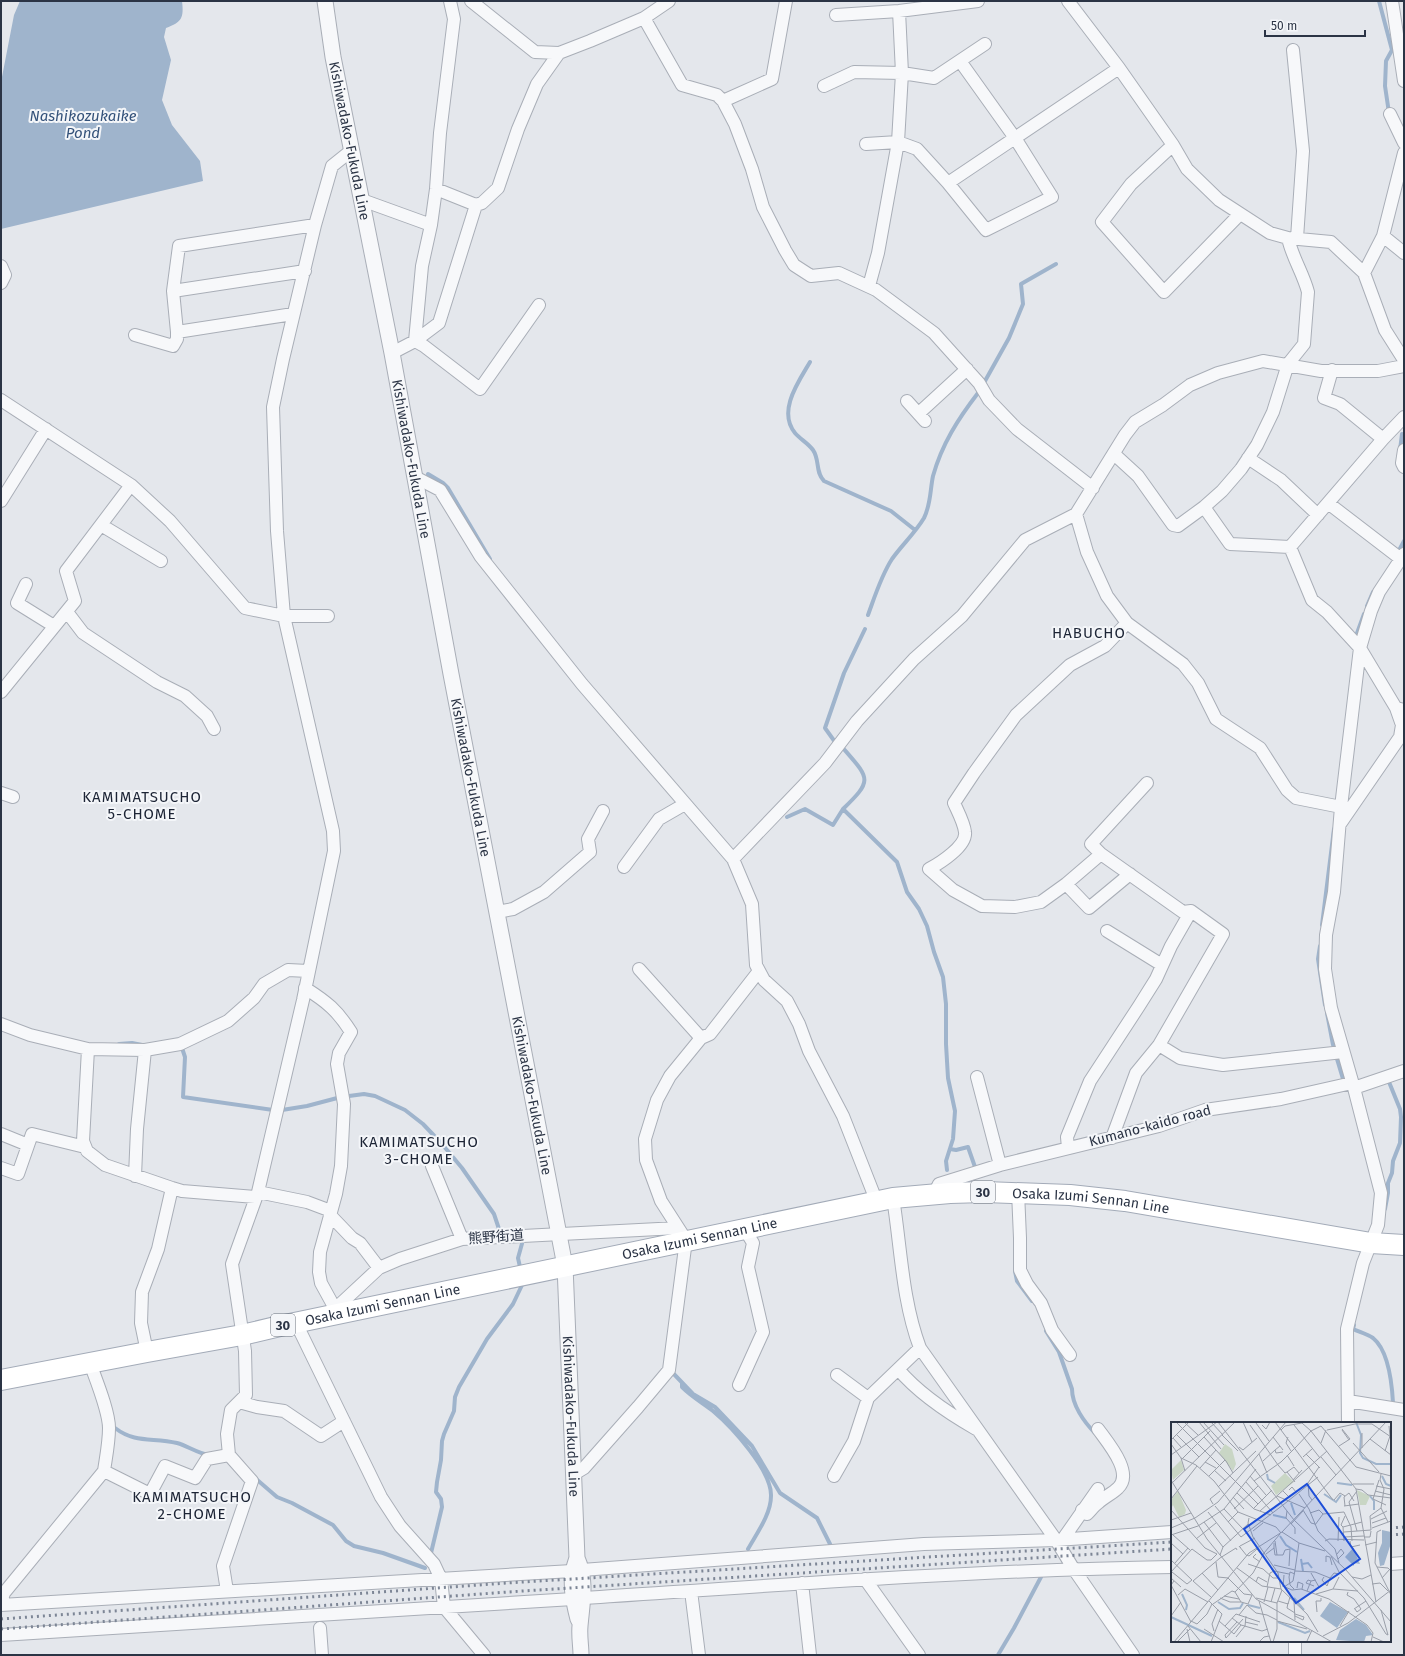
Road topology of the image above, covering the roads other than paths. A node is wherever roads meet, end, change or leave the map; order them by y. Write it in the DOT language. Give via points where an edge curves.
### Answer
graph roads {
  1 [pos="325,1"];
  2 [pos="450,1"];
  3 [pos="471,1"];
  4 [pos="669,1"];
  5 [pos="786,1"];
  6 [pos="978,1"];
  7 [pos="1068,1"];
  8 [pos="1392,1"];
  9 [pos="899,11"];
  10 [pos="836,15"];
  11 [pos="644,18"];
  12 [pos="986,44"];
  13 [pos="1293,50"];
  14 [pos="559,53"];
  15 [pos="960,61"];
  16 [pos="1119,68"];
  17 [pos="902,73"];
  18 [pos="1404,81"];
  19 [pos="824,86"];
  20 [pos="722,101"];
  21 [pos="1390,114"];
  22 [pos="1015,138"];
  23 [pos="898,142"];
  24 [pos="1404,143"];
  25 [pos="866,144"];
  26 [pos="1173,145"];
  27 [pos="352,150"];
  28 [pos="1404,152"];
  29 [pos="948,183"];
  30 [pos="436,189"];
  31 [pos="362,200"];
  32 [pos="476,205"];
  33 [pos="1240,214"];
  34 [pos="315,225"];
  35 [pos="431,225"];
  36 [pos="1383,236"];
  37 [pos="1292,238"];
  38 [pos="1404,253"];
  39 [pos="1,266"];
  40 [pos="305,270"];
  41 [pos="1364,273"];
  42 [pos="1,283"];
  43 [pos="869,286"];
  44 [pos="173,290"];
  45 [pos="539,305"];
  46 [pos="294,314"];
  47 [pos="177,332"];
  48 [pos="135,335"];
  49 [pos="415,342"];
  50 [pos="392,354"];
  51 [pos="1404,360"];
  52 [pos="1288,364"];
  53 [pos="1404,366"];
  54 [pos="967,369"];
  55 [pos="1332,370"];
  56 [pos="1,400"];
  57 [pos="908,401"];
  58 [pos="1404,417"];
  59 [pos="46,429"];
  60 [pos="1383,439"];
  61 [pos="1404,450"];
  62 [pos="1114,454"];
  63 [pos="1248,458"];
  64 [pos="1404,467"];
  65 [pos="415,476"];
  66 [pos="131,485"];
  67 [pos="1093,488"];
  68 [pos="3,495"];
  69 [pos="1328,503"];
  70 [pos="1204,507"];
  71 [pos="1076,514"];
  72 [pos="1318,515"];
  73 [pos="101,525"];
  74 [pos="1290,547"];
  75 [pos="161,561"];
  76 [pos="1402,561"];
  77 [pos="26,584"];
  78 [pos="66,612"];
  79 [pos="284,616"];
  80 [pos="328,616"];
  81 [pos="1127,623"];
  82 [pos="54,626"];
  83 [pos="1360,648"];
  84 [pos="1,692"];
  85 [pos="1400,709"];
  86 [pos="214,729"];
  87 [pos="1147,783"];
  88 [pos="1,793"];
  89 [pos="12,797"];
  90 [pos="685,804"];
  91 [pos="1341,807"];
  92 [pos="603,811"];
  93 [pos="1340,824"];
  94 [pos="1101,854"];
  95 [pos="733,859"];
  96 [pos="624,867"];
  97 [pos="1130,874"];
  98 [pos="1066,884"];
  99 [pos="1191,911"];
  100 [pos="497,912"];
  101 [pos="1107,932"];
  102 [pos="1162,965"];
  103 [pos="639,968"];
  104 [pos="308,971"];
  105 [pos="759,971"];
  106 [pos="305,988"];
  107 [pos="1,1024"];
  108 [pos="701,1038"];
  109 [pos="1159,1045"];
  110 [pos="88,1048"];
  111 [pos="145,1050"];
  112 [pos="1343,1052"];
  113 [pos="1404,1071"];
  114 [pos="976,1077"];
  115 [pos="1353,1085"];
  116 [pos="1,1134"];
  117 [pos="1112,1138"];
  118 [pos="28,1145"];
  119 [pos="85,1147"];
  120 [pos="1068,1148"];
  121 [pos="1000,1165"];
  122 [pos="432,1166"];
  123 [pos="1,1168"];
  124 [pos="136,1176"];
  125 [pos="172,1188"];
  126 [pos="1018,1192"];
  127 [pos="934,1194"];
  128 [pos="257,1195"];
  129 [pos="885,1199"];
  130 [pos="331,1213"];
  131 [pos="744,1228"];
  132 [pos="558,1233"];
  133 [pos="682,1234"];
  134 [pos="462,1239"];
  135 [pos="1370,1243"];
  136 [pos="1404,1245"];
  137 [pos="565,1266"];
  138 [pos="379,1268"];
  139 [pos="337,1312"];
  140 [pos="296,1323"];
  141 [pos="242,1335"];
  142 [pos="920,1348"];
  143 [pos="147,1352"];
  144 [pos="1070,1355"];
  145 [pos="90,1363"];
  146 [pos="898,1369"];
  147 [pos="837,1375"];
  148 [pos="1,1380"];
  149 [pos="739,1385"];
  150 [pos="868,1398"];
  151 [pos="1348,1401"];
  152 [pos="239,1402"];
  153 [pos="1404,1410"];
  154 [pos="344,1421"];
  155 [pos="1348,1422"];
  156 [pos="1098,1429"];
  157 [pos="979,1430"];
  158 [pos="229,1455"];
  159 [pos="104,1471"];
  160 [pos="574,1474"];
  161 [pos="834,1476"];
  162 [pos="1098,1490"];
  163 [pos="1085,1512"];
  164 [pos="1171,1532"];
  165 [pos="1059,1539"];
  166 [pos="1391,1564"];
  167 [pos="1404,1564"];
  168 [pos="577,1566"];
  169 [pos="1171,1567"];
  170 [pos="1073,1568"];
  171 [pos="441,1579"];
  172 [pos="865,1579"];
  173 [pos="802,1583"];
  174 [pos="227,1591"];
  175 [pos="691,1591"];
  176 [pos="578,1598"];
  177 [pos="1,1603"];
  178 [pos="444,1607"];
  179 [pos="320,1628"];
  180 [pos="1,1635"];
  181 [pos="1295,1642"];
  182 [pos="322,1655"];
  183 [pos="484,1655"];
  184 [pos="581,1655"];
  185 [pos="699,1655"];
  186 [pos="810,1655"];
  187 [pos="919,1655"];
  188 [pos="1133,1655"];
  189 [pos="1295,1655"];
  1 -- 27 [label="street, Kishiwadako-Fukuda Line" via="333,57"];
  2 -- 30 [label="street" via="454,18"];
  3 -- 14 [label="street" via="535,52"];
  4 -- 11 [label="street"];
  5 -- 20 [label="street" via="772,79"];
  6 -- 9 [label="street"];
  7 -- 16 [label="street"];
  8 -- 18 [label="street"];
  9 -- 10 [label="street"];
  9 -- 17 [label="street"];
  11 -- 14 [label="street"];
  11 -- 20 [label="street" via="682,85 718,95"];
  12 -- 15 [label="street"];
  13 -- 37 [label="street" via="1303,151"];
  14 -- 32 [label="street" via="537,84 498,188 482,203"];
  15 -- 17 [label="street" via="934,78"];
  15 -- 22 [label="street"];
  16 -- 22 [label="street"];
  16 -- 26 [label="street"];
  17 -- 19 [label="street" via="854,72"];
  17 -- 23 [label="street"];
  20 -- 43 [label="street" via="735,124 763,207 794,265 811,276 839,273"];
  21 -- 24 [label="street"];
  22 -- 29 [label="street"];
  22 -- 29 [label="street" via="1052,197 986,230"];
  23 -- 25 [label="street"];
  23 -- 29 [label="street" via="917,149"];
  23 -- 43 [label="street" via="878,253"];
  26 -- 33 [label="street" via="1186,169 1219,200"];
  26 -- 33 [label="street" via="1131,184 1102,222 1164,292"];
  27 -- 31 [label="street, Kishiwadako-Fukuda Line"];
  27 -- 34 [label="street" via="332,166"];
  28 -- 36 [label="street"];
  30 -- 32 [label="street"];
  30 -- 35 [label="street"];
  31 -- 35 [label="street"];
  31 -- 50 [label="street, Kishiwadako-Fukuda Line"];
  32 -- 49 [label="street" via="439,323"];
  33 -- 37 [label="street" via="1270,233"];
  34 -- 40 [label="street"];
  34 -- 44 [label="street" via="179,246"];
  35 -- 49 [label="street" via="422,266"];
  36 -- 38 [label="street"];
  36 -- 41 [label="street"];
  37 -- 41 [label="street" via="1331,242"];
  37 -- 52 [label="street" via="1291,253 1308,292 1304,344"];
  39 -- 42 [label="street" via="6,275"];
  40 -- 44 [label="street"];
  40 -- 46 [label="street"];
  41 -- 51 [label="street" via="1385,330"];
  43 -- 54 [label="street" via="934,333"];
  44 -- 47 [label="street"];
  45 -- 49 [label="street" via="480,389 424,346"];
  46 -- 47 [label="street"];
  46 -- 79 [label="street" via="273,407 277,524"];
  47 -- 48 [label="street" via="174,346"];
  49 -- 50 [label="street"];
  50 -- 65 [label="street, Kishiwadako-Fukuda Line"];
  52 -- 55 [label="street"];
  52 -- 62 [label="street" via="1263,361 1218,373 1190,385 1136,422"];
  52 -- 63 [label="street" via="1273,412"];
  53 -- 55 [label="street" via="1378,371"];
  54 -- 57 [label="street" via="922,417"];
  54 -- 67 [label="street" via="989,400 1017,429"];
  55 -- 60 [label="street" via="1324,398 1340,404"];
  56 -- 59 [label="street"];
  58 -- 60 [label="street"];
  59 -- 66 [label="street"];
  59 -- 68 [label="street"];
  60 -- 69 [label="street"];
  61 -- 64 [label="street"];
  62 -- 67 [label="street"];
  62 -- 70 [label="street" via="1138,476 1173,525 1178,526"];
  63 -- 70 [label="street" via="1222,491"];
  63 -- 72 [label="street" via="1282,480"];
  65 -- 90 [label="street" via="440,490 481,557 582,684"];
  65 -- 100 [label="street, Kishiwadako-Fukuda Line"];
  66 -- 73 [label="street"];
  66 -- 79 [label="street" via="170,521 245,608"];
  67 -- 71 [label="street"];
  69 -- 72 [label="street"];
  69 -- 76 [label="street"];
  70 -- 74 [label="street" via="1230,544"];
  71 -- 81 [label="street" via="1087,552 1107,596"];
  71 -- 95 [label="street" via="1025,540 962,616 914,659 857,721 825,763"];
  72 -- 74 [label="street"];
  73 -- 75 [label="street"];
  73 -- 78 [label="street" via="66,571 75,601"];
  74 -- 83 [label="street" via="1312,600 1327,612"];
  76 -- 83 [label="street" via="1379,592"];
  77 -- 82 [label="street" via="17,603"];
  78 -- 82 [label="street"];
  78 -- 86 [label="street" via="83,633 157,682 185,696 208,716"];
  79 -- 80 [label="street"];
  79 -- 104 [label="street" via="333,831 334,851"];
  81 -- 91 [label="street" via="1183,664 1198,683 1216,719 1260,748 1287,790 1296,798"];
  81 -- 98 [label="street" via="1106,646 1070,665 1016,715 954,803 965,833 963,842 940,863 929,869 953,890 982,906 1015,907 1041,902"];
  82 -- 84 [label="street"];
  83 -- 85 [label="street"];
  83 -- 91 [label="street"];
  85 -- 93 [label="street" via="1400,737"];
  87 -- 94 [label="street" via="1091,844"];
  88 -- 89 [label="street"];
  90 -- 95 [label="street"];
  90 -- 96 [label="street" via="660,819"];
  91 -- 93 [label="street"];
  92 -- 100 [label="street" via="588,839 590,852 544,892 513,909"];
  93 -- 112 [label="street" via="1334,892 1326,935 1326,969 1331,1008"];
  94 -- 97 [label="street"];
  94 -- 98 [label="street"];
  95 -- 105 [label="street" via="752,904 756,965"];
  97 -- 98 [label="street" via="1089,908"];
  97 -- 99 [label="street" via="1183,912"];
  99 -- 102 [label="street"];
  99 -- 109 [label="street" via="1223,934"];
  100 -- 132 [label="street, Kishiwadako-Fukuda Line"];
  101 -- 102 [label="street"];
  102 -- 120 [label="street" via="1139,1006 1090,1081 1067,1137"];
  103 -- 108 [label="street"];
  104 -- 106 [label="street"];
  104 -- 111 [label="street" via="288,970 264,984 254,998 228,1022 180,1044"];
  105 -- 108 [label="street" via="710,1034"];
  105 -- 129 [label="street" via="764,980 787,1001 809,1051"];
  106 -- 128 [label="street"];
  106 -- 130 [label="street" via="334,1009 351,1032 339,1053 337,1064 344,1104 341,1166"];
  107 -- 110 [label="street" via="30,1035"];
  108 -- 133 [label="street" via="670,1076 657,1100 645,1139 646,1160 653,1181 661,1201"];
  109 -- 112 [label="street" via="1180,1058 1223,1065"];
  109 -- 117 [label="street" via="1136,1073"];
  110 -- 111 [label="street"];
  110 -- 119 [label="street" via="83,1141"];
  111 -- 124 [label="street" via="136,1130"];
  112 -- 115 [label="street"];
  113 -- 115 [label="street, Kumano-kaido road"];
  114 -- 121 [label="street"];
  115 -- 117 [label="street, Kumano-kaido road" via="1205,1110 1159,1126"];
  115 -- 135 [label="street" via="1381,1193 1378,1226"];
  116 -- 118 [label="street"];
  117 -- 120 [label="street, Kumano-kaido road"];
  118 -- 119 [label="street" via="32,1134"];
  118 -- 123 [label="street" via="18,1174"];
  119 -- 124 [label="street" via="105,1165"];
  120 -- 121 [label="street, Kumano-kaido road"];
  121 -- 127 [label="street, Kumano-kaido road" via="939,1184"];
  122 -- 134 [label="street"];
  124 -- 125 [label="street"];
  125 -- 128 [label="street" via="182,1191"];
  125 -- 143 [label="street" via="158,1249 142,1292 142,1323"];
  126 -- 127 [label="main road, Osaka Izumi Sennan Line / 30"];
  126 -- 135 [label="main road, Osaka Izumi Sennan Line / 30" via="1054,1193 1125,1201"];
  126 -- 144 [label="street" via="1020,1270 1042,1303 1052,1330"];
  127 -- 129 [label="main road, Osaka Izumi Sennan Line / 30"];
  128 -- 130 [label="street" via="307,1202"];
  128 -- 141 [label="street" via="232,1264"];
  129 -- 131 [label="main road, Osaka Izumi Sennan Line / 30"];
  129 -- 142 [label="street" via="912,1327"];
  130 -- 138 [label="street" via="352,1238 360,1243"];
  130 -- 139 [label="street" via="320,1252 319,1272 321,1283"];
  131 -- 133 [label="main road, Osaka Izumi Sennan Line / 30"];
  131 -- 149 [label="street" via="753,1243 748,1267 763,1332"];
  132 -- 133 [label="street, 熊野街道"];
  132 -- 134 [label="street, 熊野街道"];
  132 -- 137 [label="street, Kishiwadako-Fukuda Line"];
  133 -- 137 [label="main road, Osaka Izumi Sennan Line / 30"];
  133 -- 160 [label="street" via="669,1370 584,1468"];
  134 -- 138 [label="street, 熊野街道"];
  135 -- 136 [label="main road, Osaka Izumi Sennan Line / 30"];
  135 -- 151 [label="street" via="1347,1330"];
  137 -- 139 [label="main road, Osaka Izumi Sennan Line / 30"];
  137 -- 160 [label="street, Kishiwadako-Fukuda Line"];
  138 -- 139 [label="street, 熊野街道"];
  139 -- 140 [label="main road, Osaka Izumi Sennan Line / 30"];
  140 -- 141 [label="main road, Osaka Izumi Sennan Line / 30"];
  140 -- 154 [label="street"];
  141 -- 143 [label="main road, Osaka Izumi Sennan Line / 30"];
  141 -- 152 [label="street" via="246,1395"];
  142 -- 146 [label="street"];
  142 -- 157 [label="street"];
  143 -- 145 [label="main road, Osaka Izumi Sennan Line / 30"];
  145 -- 148 [label="main road, Osaka Izumi Sennan Line / 30"];
  145 -- 159 [label="street" via="110,1426"];
  146 -- 150 [label="street"];
  146 -- 157 [label="street" via="909,1382 956,1418"];
  147 -- 150 [label="street"];
  150 -- 161 [label="street" via="854,1441"];
  151 -- 153 [label="street"];
  151 -- 155 [label="street"];
  152 -- 154 [label="street" via="284,1411 321,1436"];
  152 -- 158 [label="street" via="231,1410 229,1419"];
  154 -- 171 [label="street" via="381,1497 400,1526 434,1564"];
  156 -- 163 [label="street" via="1123,1470 1123,1480 1119,1488"];
  157 -- 165 [label="street"];
  158 -- 159 [label="street" via="207,1459 195,1478 165,1466 150,1494"];
  158 -- 174 [label="street" via="252,1481 222,1566"];
  159 -- 177 [label="street" via="4,1593"];
  160 -- 168 [label="street, Kishiwadako-Fukuda Line"];
  162 -- 163 [label="street"];
  163 -- 165 [label="street"];
  164 -- 165 [label="street"];
  165 -- 168 [label="street" via="924,1544"];
  165 -- 170 [label="street"];
  166 -- 167 [label="street"];
  168 -- 171 [label="street"];
  168 -- 176 [label="street, Kishiwadako-Fukuda Line"];
  169 -- 170 [label="street"];
  170 -- 172 [label="street"];
  170 -- 188 [label="street"];
  171 -- 174 [label="street"];
  171 -- 178 [label="street"];
  172 -- 173 [label="street"];
  172 -- 187 [label="street"];
  173 -- 175 [label="street"];
  173 -- 186 [label="street"];
  174 -- 177 [label="street"];
  175 -- 176 [label="street"];
  175 -- 185 [label="street"];
  176 -- 178 [label="street"];
  176 -- 184 [label="street, Kishiwadako-Fukuda Line"];
  178 -- 180 [label="street"];
  178 -- 183 [label="street"];
  179 -- 182 [label="street"];
  181 -- 189 [label="street"];
}
